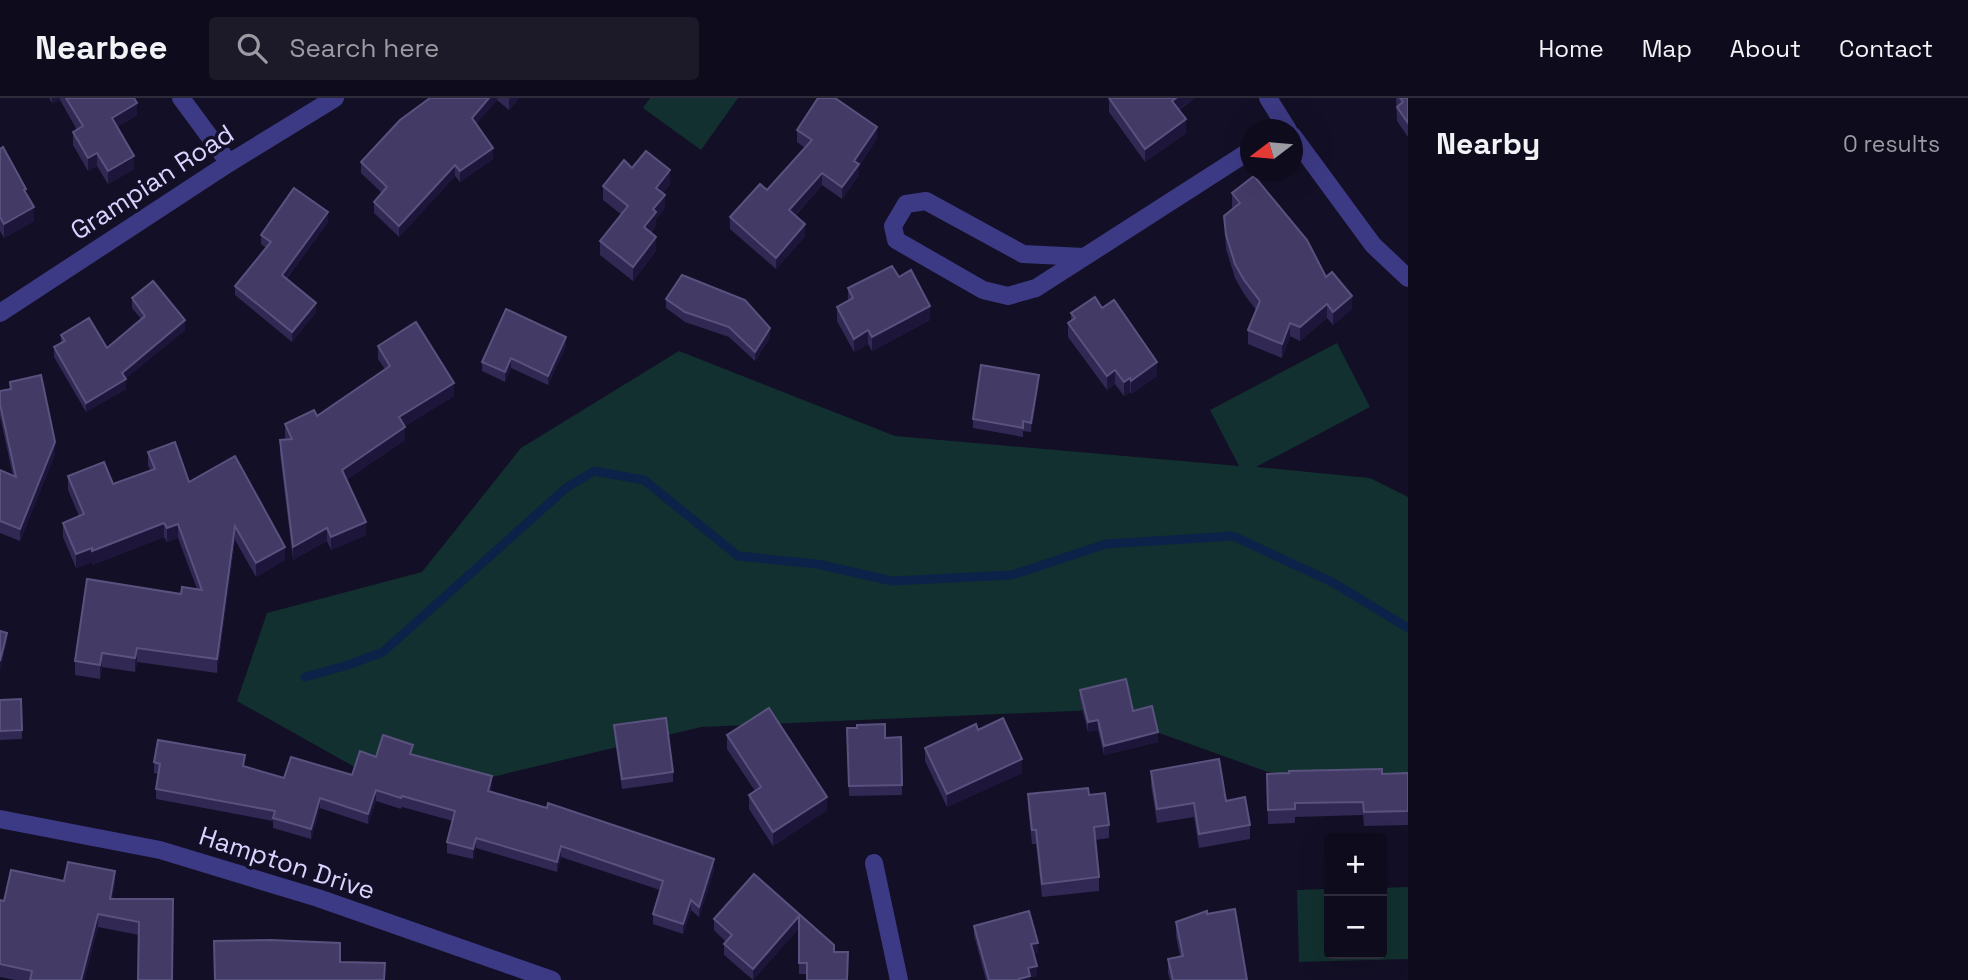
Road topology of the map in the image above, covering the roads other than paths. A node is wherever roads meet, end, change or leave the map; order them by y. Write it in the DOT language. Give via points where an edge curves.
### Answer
graph roads {
  1 [pos="181,98"];
  2 [pos="335,98"];
  3 [pos="1268,98"];
  4 [pos="1280,119"];
  5 [pos="1303,151"];
  6 [pos="1240,157"];
  7 [pos="229,163"];
  8 [pos="1084,257"];
  9 [pos="1408,278"];
  10 [pos="0,313"];
  11 [pos="0,818"];
  12 [pos="874,863"];
  13 [pos="552,980"];
  14 [pos="899,980"];
  1 -- 7 [label="street"];
  2 -- 7 [label="street, Grampian Road"];
  3 -- 4 [label="street"];
  5 -- 9 [label="street" via="1373,244"];
  6 -- 8 [label="street"];
  7 -- 10 [label="street, Grampian Road"];
  8 -- 8 [label="street" via="1023,254 926,201 906,204 893,226 896,240 983,290 1008,296 1036,288"];
  11 -- 13 [label="street, Hampton Drive" via="160,850 318,898"];
  12 -- 14 [label="street"];
}
